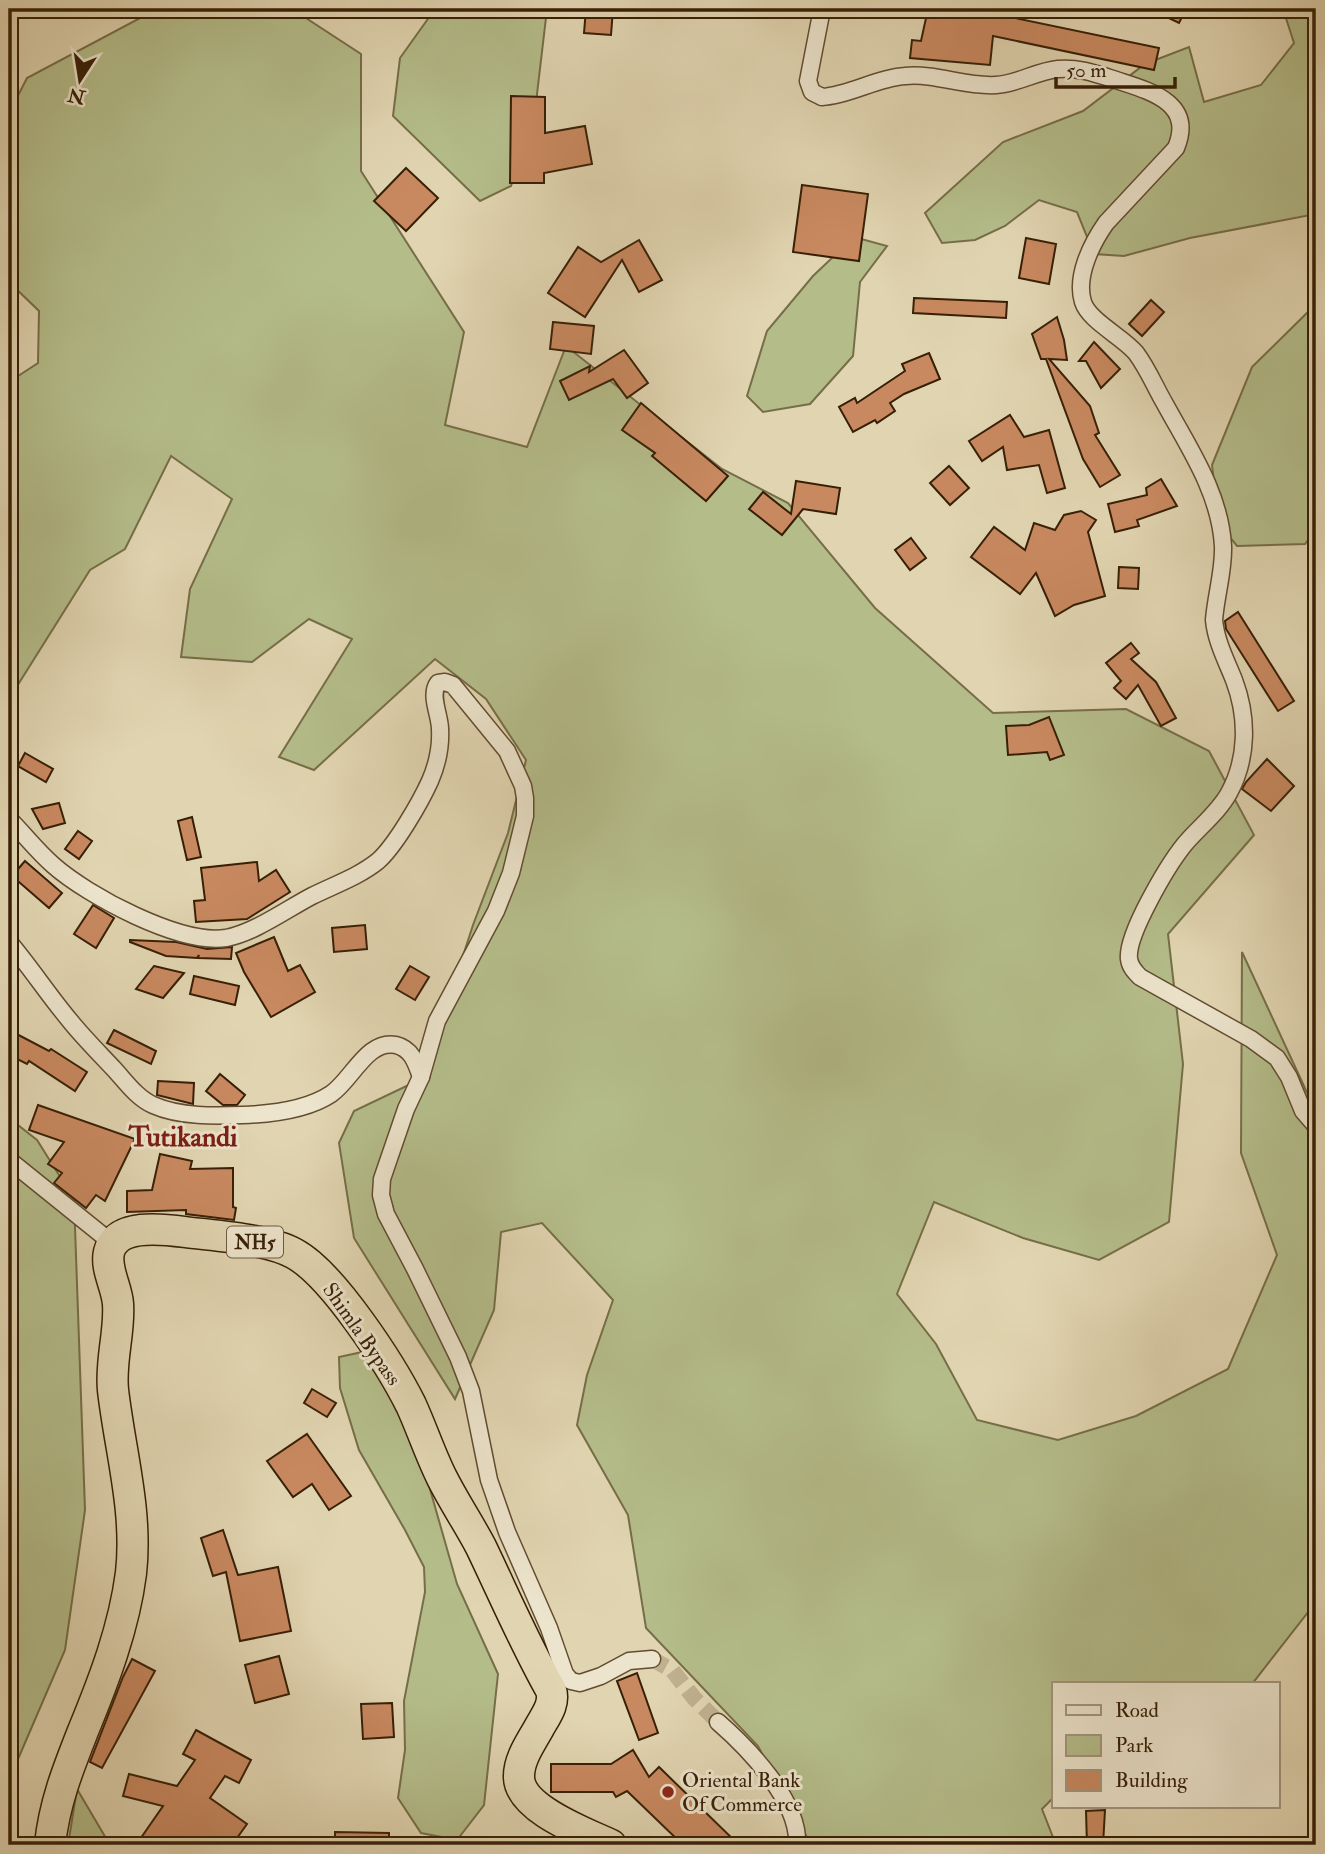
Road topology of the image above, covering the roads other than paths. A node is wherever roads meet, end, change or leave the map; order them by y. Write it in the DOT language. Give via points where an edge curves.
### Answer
graph roads {
  1 [pos="822,9"];
  2 [pos="9,819"];
  3 [pos="9,942"];
  4 [pos="421,1077"];
  5 [pos="1316,1126"];
  6 [pos="9,1160"];
  7 [pos="112,1243"];
  8 [pos="652,1659"];
  9 [pos="718,1722"];
  10 [pos="50,1845"];
  11 [pos="611,1845"];
  12 [pos="797,1845"];
  1 -- 5 [label="street" via="808,80 812,92 822,97 886,78 925,76 997,85 1070,69 1152,92 1175,109 1180,126 1176,148 1097,236 1083,273 1082,300 1088,312 1131,347 1143,363 1206,480 1223,546 1215,631 1242,710 1244,737 1234,783 1168,869 1133,935 1129,960 1140,977 1277,1058 1303,1111"];
  2 -- 4 [label="street" via="55,867 121,908 192,936 212,939 243,933 356,876 384,856 433,772 440,728 434,688 441,681 453,685 507,751 523,786 526,807 519,846 496,911 441,1013"];
  3 -- 4 [label="street" via="71,1023 139,1096 153,1105 222,1116 313,1103 342,1085 369,1052 386,1044 405,1048"];
  4 -- 8 [label="street" via="392,1147 381,1195 471,1391 489,1480 507,1532 571,1681 583,1682 629,1661"];
  6 -- 7 [label="street"];
  7 -- 10 [label="highway" via="108,1264 118,1304 113,1387 132,1508 132,1556 119,1634 59,1791"];
  7 -- 11 [label="highway, Shimla Bypass / NH5" via="139,1231 172,1230 272,1245 306,1260 339,1295 410,1404 441,1477 551,1690 549,1710 522,1761 519,1777 523,1791 554,1817"];
  9 -- 12 [label="street" via="776,1787 793,1817"];
}
